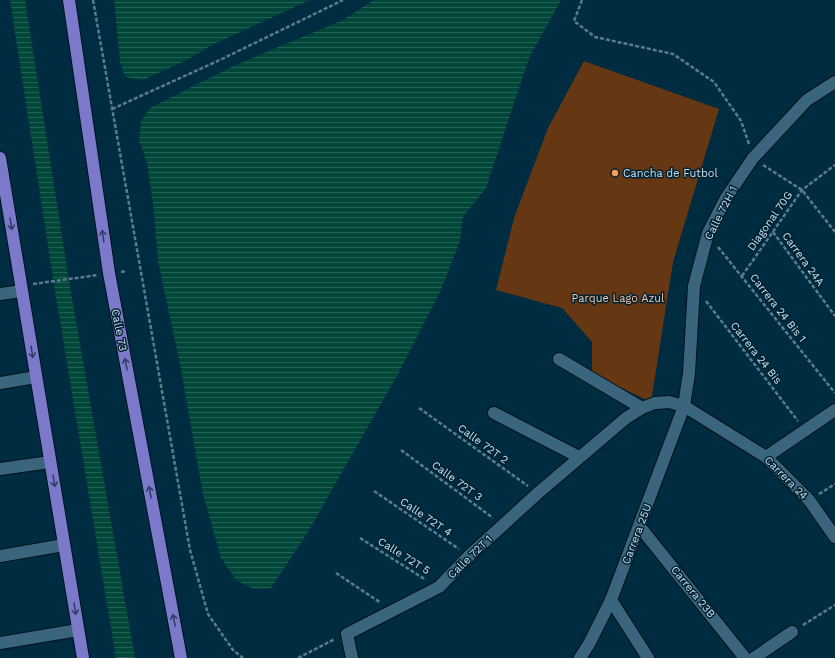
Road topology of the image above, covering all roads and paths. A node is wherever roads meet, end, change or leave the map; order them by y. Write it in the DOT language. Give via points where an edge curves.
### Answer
graph roads {
  1 [pos="69,0"];
  2 [pos="93,0"];
  3 [pos="343,0"];
  4 [pos="582,0"];
  5 [pos="835,82"];
  6 [pos="112,109"];
  7 [pos="0,158"];
  8 [pos="753,158"];
  9 [pos="835,165"];
  10 [pos="802,190"];
  11 [pos="4,203"];
  12 [pos="772,232"];
  13 [pos="835,232"];
  14 [pos="708,233"];
  15 [pos="92,276"];
  16 [pos="742,276"];
  17 [pos="694,286"];
  18 [pos="25,287"];
  19 [pos="0,294"];
  20 [pos="835,316"];
  21 [pos="559,359"];
  22 [pos="36,378"];
  23 [pos="0,383"];
  24 [pos="835,393"];
  25 [pos="684,406"];
  26 [pos="419,408"];
  27 [pos="642,408"];
  28 [pos="835,410"];
  29 [pos="494,413"];
  30 [pos="806,430"];
  31 [pos="401,450"];
  32 [pos="579,457"];
  33 [pos="766,457"];
  34 [pos="50,462"];
  35 [pos="0,469"];
  36 [pos="835,484"];
  37 [pos="374,491"];
  38 [pos="538,493"];
  39 [pos="809,500"];
  40 [pos="503,525"];
  41 [pos="640,527"];
  42 [pos="360,538"];
  43 [pos="835,538"];
  44 [pos="64,545"];
  45 [pos="0,556"];
  46 [pos="469,556"];
  47 [pos="336,573"];
  48 [pos="439,587"];
  49 [pos="611,600"];
  50 [pos="835,605"];
  51 [pos="391,611"];
  52 [pos="78,630"];
  53 [pos="792,632"];
  54 [pos="347,634"];
  55 [pos="0,643"];
  56 [pos="83,658"];
  57 [pos="181,658"];
  58 [pos="243,658"];
  59 [pos="298,658"];
  60 [pos="352,658"];
  61 [pos="580,658"];
  62 [pos="648,658"];
  63 [pos="745,658"];
  64 [pos="754,658"];
  57 -- 1 [label="main road, Calle 73, one-way" via="109,273"];
  2 -- 6 [label="path"];
  3 -- 6 [label="path" via="222,60"];
  4 -- 8 [label="path" via="574,21 595,37 673,54 714,82 741,122"];
  5 -- 8 [label="street, Calle 72H 1" via="807,100"];
  6 -- 58 [label="path" via="190,550 208,614 233,650"];
  7 -- 11 [label="main road"];
  8 -- 10 [label="path"];
  8 -- 14 [label="street, Calle 72H 1" via="726,198"];
  9 -- 10 [label="path, Diagonal 70G"];
  10 -- 12 [label="path, Diagonal 70G"];
  10 -- 13 [label="path"];
  11 -- 18 [label="main road, one-way"];
  12 -- 16 [label="path, Diagonal 70G"];
  12 -- 20 [label="path, Carrera 24A"];
  14 -- 16 [label="path, Carrera 24 Bis 1"];
  14 -- 17 [label="street, Calle 72H 1"];
  15 -- 18 [label="path"];
  16 -- 24 [label="path, Carrera 24 Bis 1"];
  17 -- 25 [label="street, Calle 72H 1" via="689,373"];
  17 -- 30 [label="path, Carrera 24 Bis"];
  18 -- 19 [label="street"];
  18 -- 22 [label="main road, one-way"];
  21 -- 27 [label="street"];
  22 -- 23 [label="street"];
  22 -- 34 [label="main road"];
  25 -- 27 [label="street, Calle 72T 1" via="669,402 655,403"];
  25 -- 33 [label="street, Carrera 24"];
  25 -- 41 [label="street, Carrera 25U"];
  26 -- 38 [label="path, Calle 72T 2"];
  27 -- 32 [label="street, Calle 72T 1"];
  28 -- 30 [label="street"];
  29 -- 32 [label="street"];
  30 -- 33 [label="street"];
  31 -- 40 [label="path, Calle 72T 3"];
  32 -- 38 [label="street, Calle 72T 1"];
  33 -- 39 [label="street, Carrera 24"];
  34 -- 35 [label="street"];
  34 -- 44 [label="main road, one-way"];
  36 -- 39 [label="path"];
  37 -- 46 [label="path, Calle 72T 4"];
  38 -- 40 [label="street, Calle 72T 1"];
  39 -- 43 [label="street, Carrera 24"];
  40 -- 46 [label="street, Calle 72T 1"];
  41 -- 49 [label="street, Carrera 25U"];
  41 -- 63 [label="street, Carrera 23B"];
  42 -- 48 [label="path, Calle 72T 5"];
  44 -- 45 [label="street"];
  44 -- 52 [label="main road, one-way"];
  46 -- 48 [label="street, Calle 72T 1"];
  47 -- 51 [label="path"];
  48 -- 51 [label="street, Calle 72T 1"];
  49 -- 61 [label="street, Carrera 25U" via="590,644"];
  49 -- 62 [label="street"];
  50 -- 53 [label="path"];
  51 -- 54 [label="street, Calle 72T 1"];
  52 -- 55 [label="street"];
  52 -- 56 [label="main road"];
  53 -- 64 [label="street"];
  54 -- 59 [label="path"];
  54 -- 60 [label="street"];
}
